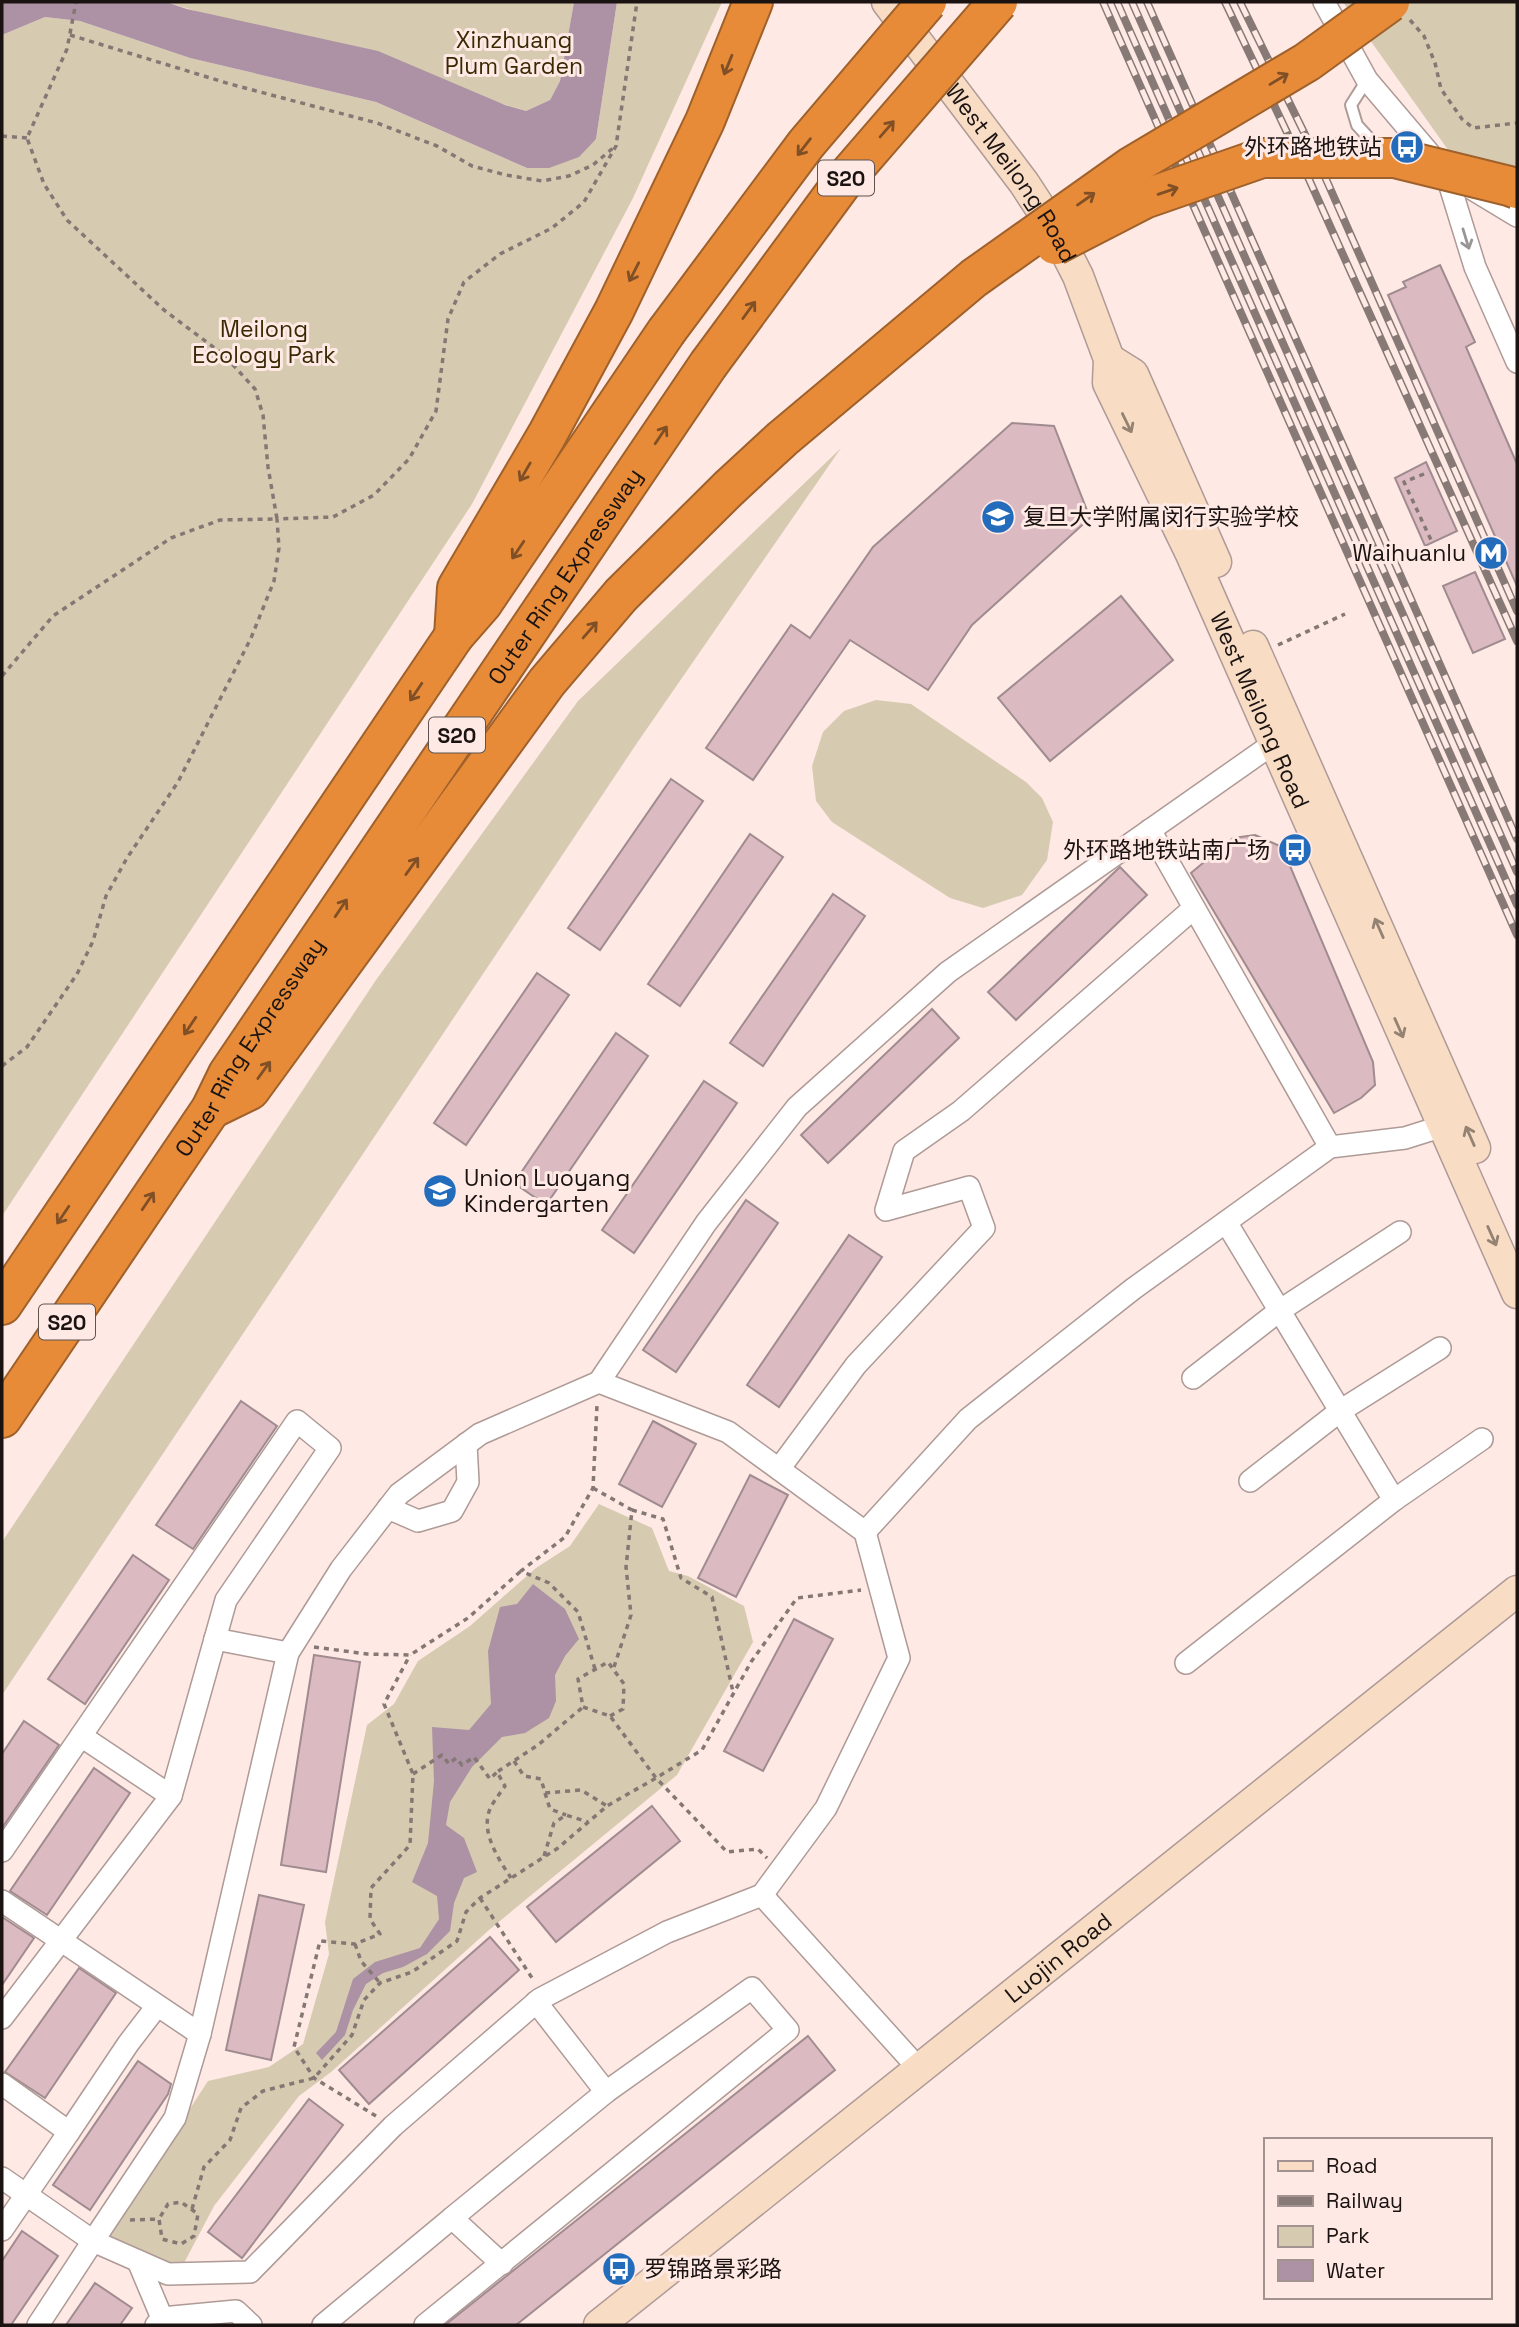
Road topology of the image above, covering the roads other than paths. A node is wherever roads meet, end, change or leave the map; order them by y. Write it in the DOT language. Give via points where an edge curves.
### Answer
graph roads {
  1 [pos="753,2"];
  2 [pos="887,2"];
  3 [pos="927,2"];
  4 [pos="998,2"];
  5 [pos="1324,2"];
  6 [pos="1399,10"];
  7 [pos="1367,80"];
  8 [pos="1446,173"];
  9 [pos="1517,190"];
  10 [pos="1517,216"];
  11 [pos="1109,359"];
  12 [pos="1517,362"];
  13 [pos="782,439"];
  14 [pos="454,636"];
  15 [pos="1273,743"];
  16 [pos="1150,830"];
  17 [pos="1194,908"];
  18 [pos="211,1109"];
  19 [pos="1443,1126"];
  20 [pos="1330,1147"];
  21 [pos="1226,1222"];
  22 [pos="1400,1232"];
  23 [pos="1517,1244"];
  24 [pos="1517,1293"];
  25 [pos="2,1305"];
  26 [pos="1279,1311"];
  27 [pos="1440,1348"];
  28 [pos="1193,1378"];
  29 [pos="599,1382"];
  30 [pos="1340,1411"];
  31 [pos="2,1418"];
  32 [pos="1482,1439"];
  33 [pos="466,1444"];
  34 [pos="779,1469"];
  35 [pos="1250,1481"];
  36 [pos="1394,1500"];
  37 [pos="388,1508"];
  38 [pos="865,1532"];
  39 [pos="1517,1591"];
  40 [pos="215,1639"];
  41 [pos="291,1649"];
  42 [pos="1186,1663"];
  43 [pos="81,1736"];
  44 [pos="171,1796"];
  45 [pos="2,1852"];
  46 [pos="762,1895"];
  47 [pos="2,1901"];
  48 [pos="61,1941"];
  49 [pos="538,2001"];
  50 [pos="157,2006"];
  51 [pos="2,2018"];
  52 [pos="200,2034"];
  53 [pos="919,2069"];
  54 [pos="2,2084"];
  55 [pos="606,2092"];
  56 [pos="69,2132"];
  57 [pos="2,2178"];
  58 [pos="26,2194"];
  59 [pos="452,2218"];
  60 [pos="2,2230"];
  61 [pos="93,2241"];
  62 [pos="138,2261"];
  63 [pos="502,2264"];
  64 [pos="162,2323"];
  65 [pos="38,2325"];
  66 [pos="251,2325"];
  67 [pos="323,2325"];
  68 [pos="425,2325"];
  69 [pos="599,2325"];
  1 -- 14 [label="highway, one-way" via="705,121 614,311 457,588"];
  2 -- 11 [label="street, West Meilong Road" via="1055,229"];
  3 -- 14 [label="highway, S20, one-way, bridge" via="806,144 666,332 481,604"];
  18 -- 4 [label="highway, Outer Ring Expressway / S20, one-way, bridge" via="228,1074 708,365 845,179"];
  5 -- 7 [label="street"];
  13 -- 6 [label="highway, one-way, bridge" via="975,278 1132,166"];
  7 -- 8 [label="street"];
  7 -- 8 [label="lane" via="1351,105 1357,125 1391,163 1420,175"];
  8 -- 10 [label="street"];
  8 -- 12 [label="street, one-way" via="1475,267"];
  13 -- 9 [label="highway, one-way, bridge" via="1056,244 1144,199 1262,158 1395,158"];
  11 -- 15 [label="street, West Meilong Road, one-way" via="1108,383 1191,554"];
  23 -- 11 [label="street, West Meilong Road, one-way" via="1133,374"];
  18 -- 13 [label="highway, one-way, bridge" via="250,1090 547,682 621,595"];
  14 -- 25 [label="highway, S20, one-way"];
  15 -- 16 [label="street"];
  15 -- 19 [label="street, West Meilong Road, one-way"];
  16 -- 17 [label="street"];
  16 -- 29 [label="street" via="948,972 797,1107 706,1223"];
  17 -- 20 [label="street"];
  17 -- 34 [label="street" via="961,1111 904,1151 886,1210 969,1187 984,1228 856,1365"];
  31 -- 18 [label="highway, Outer Ring Expressway / S20, one-way"];
  19 -- 20 [label="street" via="1405,1138"];
  19 -- 24 [label="street, West Meilong Road, one-way"];
  20 -- 21 [label="street"];
  21 -- 26 [label="street"];
  21 -- 38 [label="street" via="968,1419"];
  22 -- 26 [label="street"];
  26 -- 28 [label="street"];
  26 -- 30 [label="street"];
  27 -- 30 [label="street"];
  29 -- 33 [label="street"];
  29 -- 34 [label="street" via="727,1432"];
  30 -- 35 [label="street"];
  30 -- 36 [label="street"];
  32 -- 36 [label="street"];
  33 -- 37 [label="street" via="399,1494"];
  33 -- 37 [label="street" via="468,1482 452,1511 418,1521"];
  34 -- 38 [label="street"];
  36 -- 42 [label="street"];
  37 -- 41 [label="street" via="341,1569"];
  38 -- 46 [label="street" via="899,1658 826,1808"];
  39 -- 53 [label="street, Luojin Road"];
  40 -- 41 [label="street"];
  40 -- 43 [label="street" via="226,1600 330,1448 297,1421"];
  40 -- 44 [label="street"];
  41 -- 52 [label="street"];
  43 -- 44 [label="street"];
  43 -- 45 [label="street"];
  44 -- 48 [label="street"];
  46 -- 49 [label="street" via="667,1932"];
  46 -- 53 [label="street"];
  47 -- 48 [label="street"];
  48 -- 50 [label="street"];
  48 -- 51 [label="street"];
  49 -- 55 [label="street"];
  49 -- 62 [label="street" via="393,2126 250,2272 168,2274"];
  50 -- 52 [label="street"];
  50 -- 56 [label="street"];
  52 -- 61 [label="street" via="175,2118"];
  53 -- 69 [label="street, Luojin Road"];
  54 -- 56 [label="street"];
  55 -- 59 [label="street"];
  55 -- 63 [label="street" via="752,1988 788,2030"];
  56 -- 58 [label="street"];
  57 -- 58 [label="street"];
  58 -- 60 [label="street"];
  58 -- 61 [label="street"];
  59 -- 63 [label="street"];
  59 -- 67 [label="street"];
  61 -- 62 [label="street"];
  61 -- 65 [label="street"];
  62 -- 64 [label="street"];
  63 -- 68 [label="street"];
  64 -- 66 [label="street" via="236,2311"];
}
